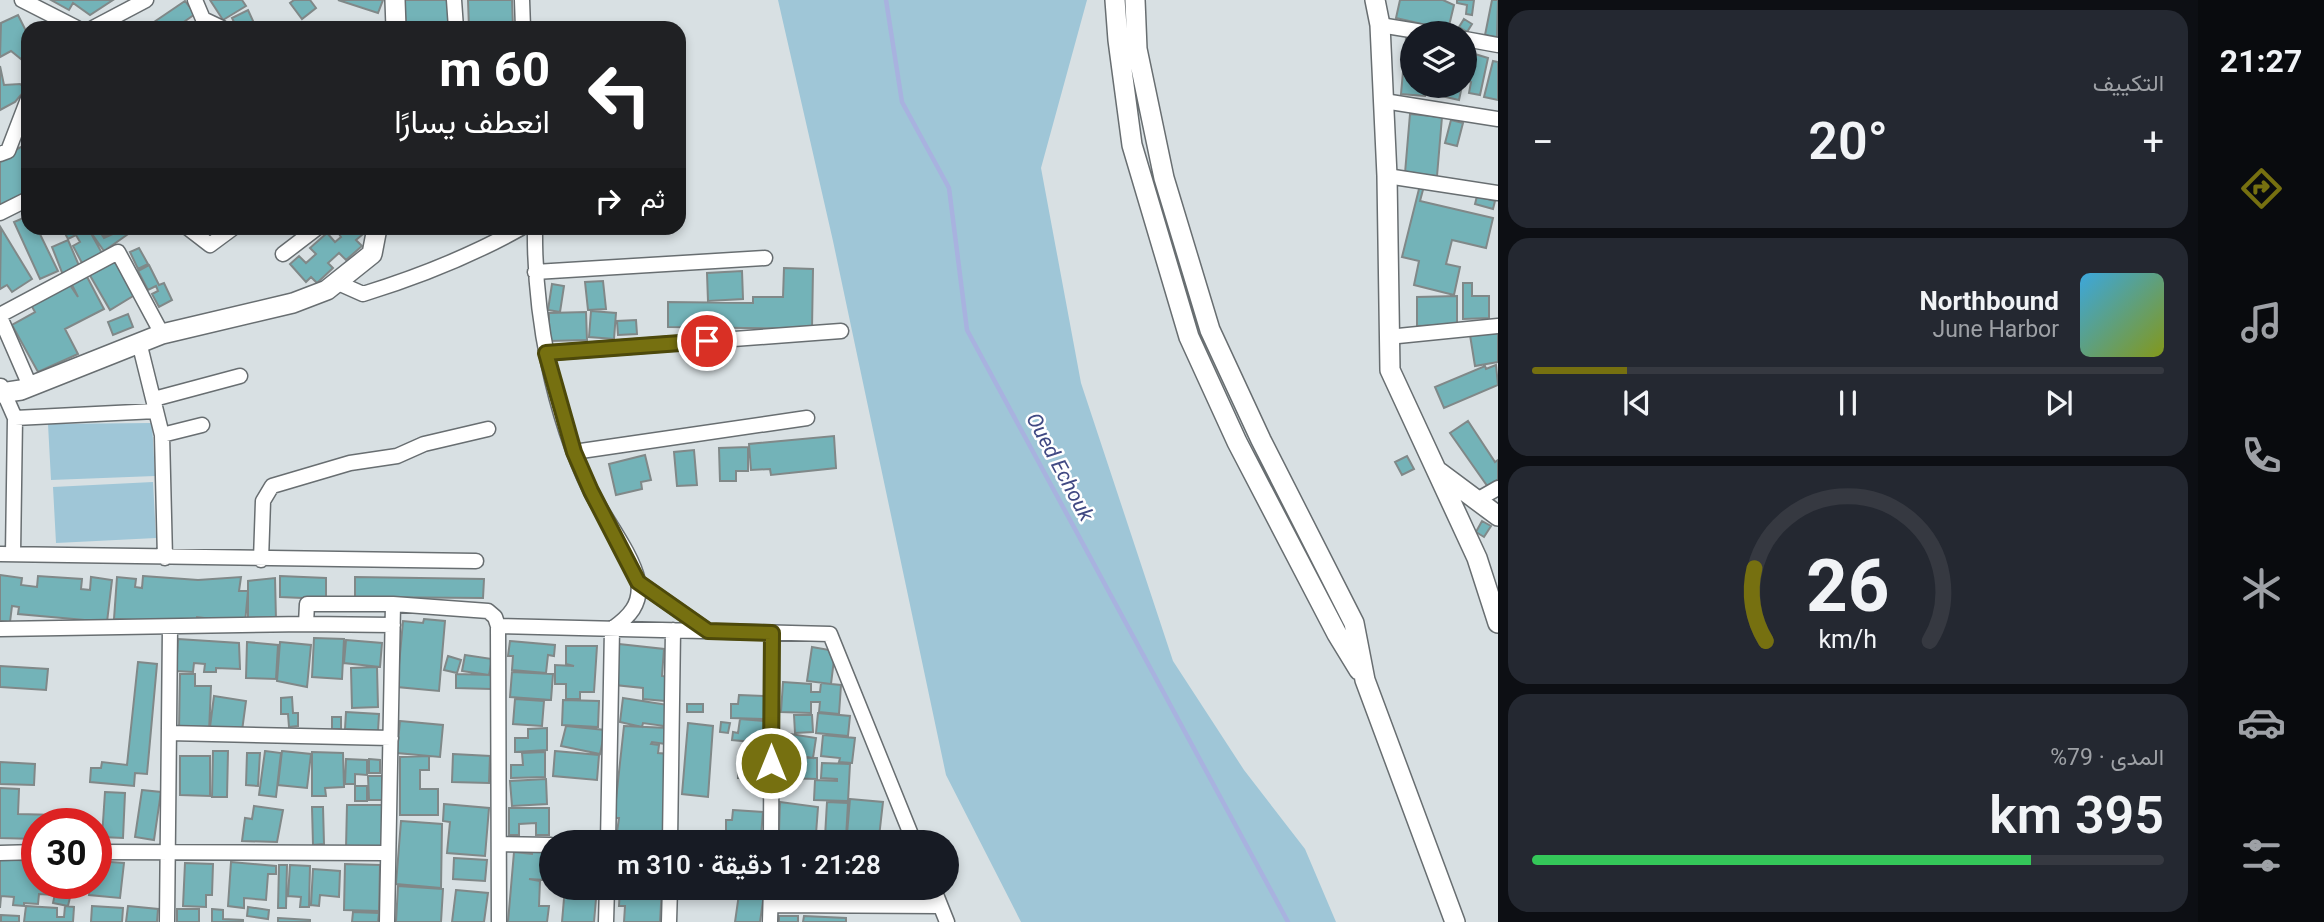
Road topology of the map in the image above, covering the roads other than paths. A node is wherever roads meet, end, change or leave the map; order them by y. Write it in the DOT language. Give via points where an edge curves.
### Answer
graph roads {
  1 [pos="22,0"];
  2 [pos="195,0"];
  3 [pos="396,0"];
  4 [pos="454,0"];
  5 [pos="522,0"];
  6 [pos="1115,0"];
  7 [pos="1135,0"];
  8 [pos="1375,0"];
  9 [pos="143,1"];
  10 [pos="53,21"];
  11 [pos="106,21"];
  12 [pos="207,21"];
  13 [pos="396,21"];
  14 [pos="456,21"];
  15 [pos="523,21"];
  16 [pos="1380,25"];
  17 [pos="1400,28"];
  18 [pos="1477,41"];
  19 [pos="1498,45"];
  20 [pos="1384,101"];
  21 [pos="21,117"];
  22 [pos="1498,119"];
  23 [pos="0,154"];
  24 [pos="1387,176"];
  25 [pos="1498,193"];
  26 [pos="21,202"];
  27 [pos="0,213"];
  28 [pos="197,235"];
  29 [pos="224,235"];
  30 [pos="308,235"];
  31 [pos="376,235"];
  32 [pos="508,235"];
  33 [pos="535,235"];
  34 [pos="283,254"];
  35 [pos="765,258"];
  36 [pos="535,272"];
  37 [pos="336,282"];
  38 [pos="0,316"];
  39 [pos="1498,326"];
  40 [pos="841,331"];
  41 [pos="162,334"];
  42 [pos="1388,337"];
  43 [pos="139,342"];
  44 [pos="546,353"];
  45 [pos="240,376"];
  46 [pos="30,386"];
  47 [pos="1,390"];
  48 [pos="155,405"];
  49 [pos="15,418"];
  50 [pos="807,418"];
  51 [pos="202,425"];
  52 [pos="488,429"];
  53 [pos="163,435"];
  54 [pos="574,452"];
  55 [pos="1438,472"];
  56 [pos="1498,488"];
  57 [pos="1477,500"];
  58 [pos="1498,516"];
  59 [pos="6,554"];
  60 [pos="165,558"];
  61 [pos="261,560"];
  62 [pos="475,561"];
  63 [pos="638,582"];
  64 [pos="393,604"];
  65 [pos="306,624"];
  66 [pos="1498,624"];
  67 [pos="393,625"];
  68 [pos="498,626"];
  69 [pos="170,628"];
  70 [pos="0,629"];
  71 [pos="612,629"];
  72 [pos="673,631"];
  73 [pos="708,631"];
  74 [pos="772,633"];
  75 [pos="1365,680"];
  76 [pos="169,733"];
  77 [pos="391,738"];
  78 [pos="608,830"];
  79 [pos="670,830"];
  80 [pos="771,830"];
  81 [pos="909,830"];
  82 [pos="501,844"];
  83 [pos="539,845"];
  84 [pos="168,851"];
  85 [pos="21,852"];
  86 [pos="112,852"];
  87 [pos="0,853"];
  88 [pos="387,853"];
  89 [pos="607,900"];
  90 [pos="670,900"];
  91 [pos="771,900"];
  92 [pos="938,900"];
  93 [pos="771,905"];
  94 [pos="940,906"];
  95 [pos="167,922"];
  96 [pos="387,922"];
  97 [pos="499,922"];
  98 [pos="606,922"];
  99 [pos="669,922"];
  100 [pos="771,922"];
  101 [pos="947,922"];
  102 [pos="1455,922"];
  1 -- 10 [label="street"];
  2 -- 12 [label="street"];
  3 -- 13 [label="street"];
  4 -- 14 [label="street"];
  5 -- 15 [label="street"];
  6 -- 75 [label="street" via="1132,145 1189,337 1237,442"];
  7 -- 75 [label="street" via="1137,49 1164,178 1210,330 1354,622"];
  8 -- 16 [label="street"];
  9 -- 11 [label="street"];
  16 -- 17 [label="street"];
  16 -- 20 [label="street"];
  18 -- 19 [label="street"];
  20 -- 22 [label="street"];
  20 -- 24 [label="street"];
  21 -- 23 [label="street" via="8,151"];
  24 -- 25 [label="street"];
  24 -- 42 [label="street"];
  26 -- 27 [label="street"];
  28 -- 29 [label="street" via="210,245"];
  30 -- 34 [label="street"];
  31 -- 37 [label="street" via="372,254"];
  32 -- 37 [label="street" via="430,271 363,294"];
  33 -- 36 [label="street"];
  35 -- 36 [label="street"];
  36 -- 44 [label="street"];
  37 -- 41 [label="street" via="293,303"];
  38 -- 41 [label="street" via="118,252"];
  38 -- 46 [label="street"];
  39 -- 42 [label="street"];
  40 -- 44 [label="street"];
  41 -- 43 [label="street"];
  42 -- 55 [label="street" via="1390,370"];
  43 -- 46 [label="street"];
  43 -- 48 [label="street"];
  44 -- 54 [label="street"];
  45 -- 48 [label="street"];
  46 -- 47 [label="street"];
  47 -- 49 [label="street"];
  48 -- 49 [label="street"];
  48 -- 53 [label="street"];
  49 -- 59 [label="street"];
  50 -- 54 [label="street"];
  51 -- 53 [label="street"];
  52 -- 61 [label="street" via="272,486 263,501"];
  53 -- 60 [label="street"];
  54 -- 63 [label="street"];
  55 -- 57 [label="street"];
  55 -- 66 [label="street" via="1477,558"];
  56 -- 57 [label="street"];
  57 -- 58 [label="street"];
  59 -- 60 [label="street"];
  60 -- 61 [label="street"];
  61 -- 62 [label="street"];
  63 -- 71 [label="street" via="637,604"];
  63 -- 73 [label="street"];
  64 -- 65 [label="street" via="307,604"];
  64 -- 67 [label="street"];
  64 -- 68 [label="street" via="488,611"];
  65 -- 67 [label="street"];
  65 -- 69 [label="street"];
  67 -- 77 [label="street"];
  68 -- 71 [label="street"];
  68 -- 82 [label="street"];
  69 -- 70 [label="street"];
  69 -- 76 [label="street"];
  71 -- 72 [label="street"];
  71 -- 78 [label="street"];
  72 -- 73 [label="street"];
  72 -- 79 [label="street"];
  73 -- 74 [label="street"];
  74 -- 80 [label="street"];
  74 -- 81 [label="street" via="830,634"];
  75 -- 102 [label="street"];
  76 -- 77 [label="street"];
  76 -- 84 [label="street"];
  77 -- 88 [label="street"];
  82 -- 83 [label="street"];
  82 -- 97 [label="street"];
  84 -- 86 [label="street"];
  84 -- 88 [label="street"];
  84 -- 95 [label="street"];
  85 -- 87 [label="street"];
  88 -- 96 [label="street"];
  89 -- 98 [label="street"];
  90 -- 99 [label="street"];
  91 -- 93 [label="street"];
  92 -- 94 [label="street"];
  93 -- 94 [label="street"];
  93 -- 100 [label="street"];
  94 -- 101 [label="street"];
}
